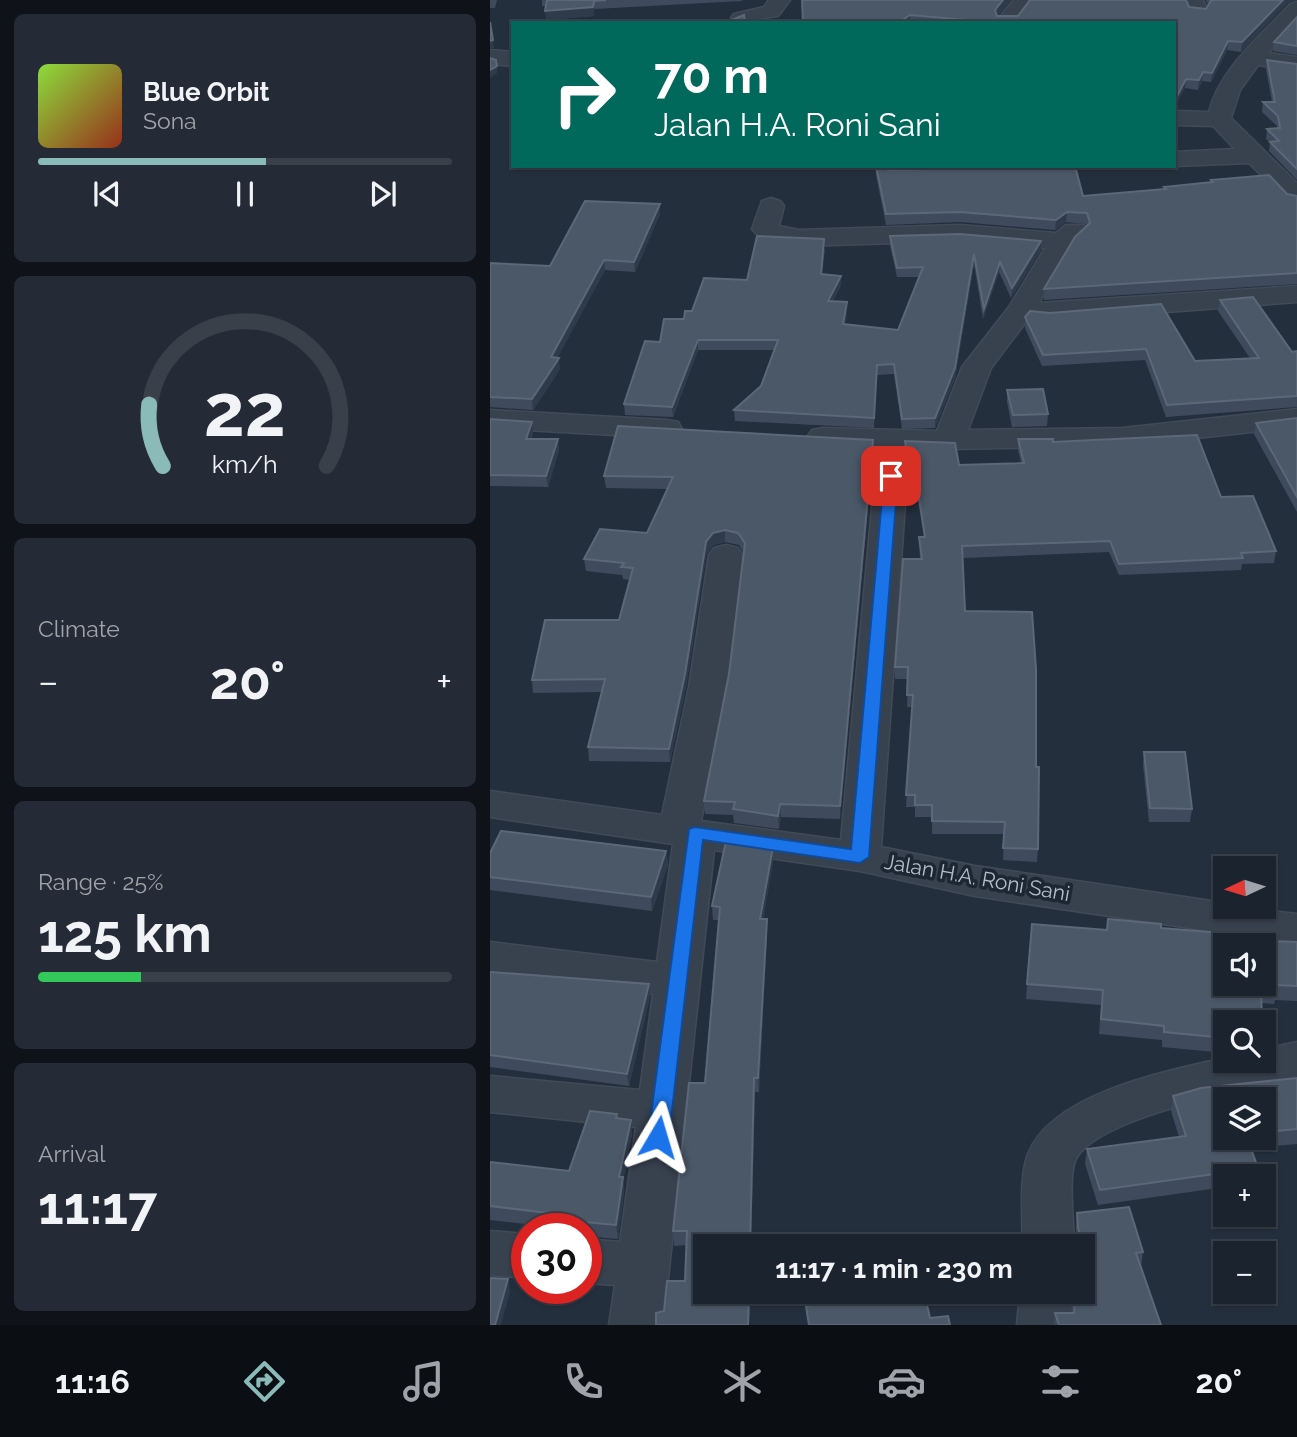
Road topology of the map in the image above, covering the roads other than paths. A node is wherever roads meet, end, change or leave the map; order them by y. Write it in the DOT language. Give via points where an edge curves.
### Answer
graph roads {
  1 [pos="780,0"];
  2 [pos="1025,0"];
  3 [pos="1297,8"];
  4 [pos="741,18"];
  5 [pos="1007,20"];
  6 [pos="490,57"];
  7 [pos="1253,58"];
  8 [pos="511,60"];
  9 [pos="1297,64"];
  10 [pos="1176,118"];
  11 [pos="1219,119"];
  12 [pos="1254,155"];
  13 [pos="1176,159"];
  14 [pos="959,168"];
  15 [pos="889,170"];
  16 [pos="1297,197"];
  17 [pos="771,206"];
  18 [pos="1297,294"];
  19 [pos="1021,310"];
  20 [pos="1297,418"];
  21 [pos="490,419"];
  22 [pos="698,430"];
  23 [pos="795,436"];
  24 [pos="950,440"];
  25 [pos="891,476"];
  26 [pos="726,555"];
  27 [pos="490,804"];
  28 [pos="687,832"];
  29 [pos="860,857"];
  30 [pos="1297,929"];
  31 [pos="490,958"];
  32 [pos="677,981"];
  33 [pos="1297,1060"];
  34 [pos="490,1094"];
  35 [pos="662,1111"];
  36 [pos="1049,1234"];
  37 [pos="490,1253"];
  38 [pos="511,1255"];
  39 [pos="602,1262"];
  40 [pos="643,1266"];
  41 [pos="1045,1304"];
  42 [pos="636,1325"];
  43 [pos="1044,1325"];
  1 -- 4 [label="street" via="771,12"];
  2 -- 5 [label="street"];
  3 -- 7 [label="street"];
  6 -- 8 [label="street"];
  7 -- 9 [label="street"];
  7 -- 11 [label="street" via="1219,109"];
  10 -- 11 [label="street"];
  11 -- 12 [label="street"];
  12 -- 13 [label="street"];
  12 -- 16 [label="street"];
  14 -- 15 [label="street"];
  17 -- 19 [label="street" via="765,229 799,238 960,233 1068,236"];
  18 -- 19 [label="street" via="1062,312"];
  19 -- 24 [label="street" via="977,367"];
  20 -- 24 [label="street" via="1123,437"];
  21 -- 22 [label="street"];
  23 -- 24 [label="street"];
  25 -- 29 [label="street"];
  26 -- 28 [label="street"];
  27 -- 28 [label="street, Jalan H.A. Roni Sani"];
  28 -- 29 [label="street, Jalan H.A. Roni Sani"];
  28 -- 32 [label="street"];
  29 -- 30 [label="street, Jalan H.A. Roni Sani" via="975,881"];
  31 -- 32 [label="street"];
  32 -- 35 [label="street"];
  33 -- 36 [label="street" via="1161,1091 1074,1127 1052,1155"];
  34 -- 35 [label="street"];
  35 -- 40 [label="street"];
  37 -- 38 [label="street"];
  39 -- 40 [label="street"];
  40 -- 42 [label="street"];
  41 -- 43 [label="street"];
}
